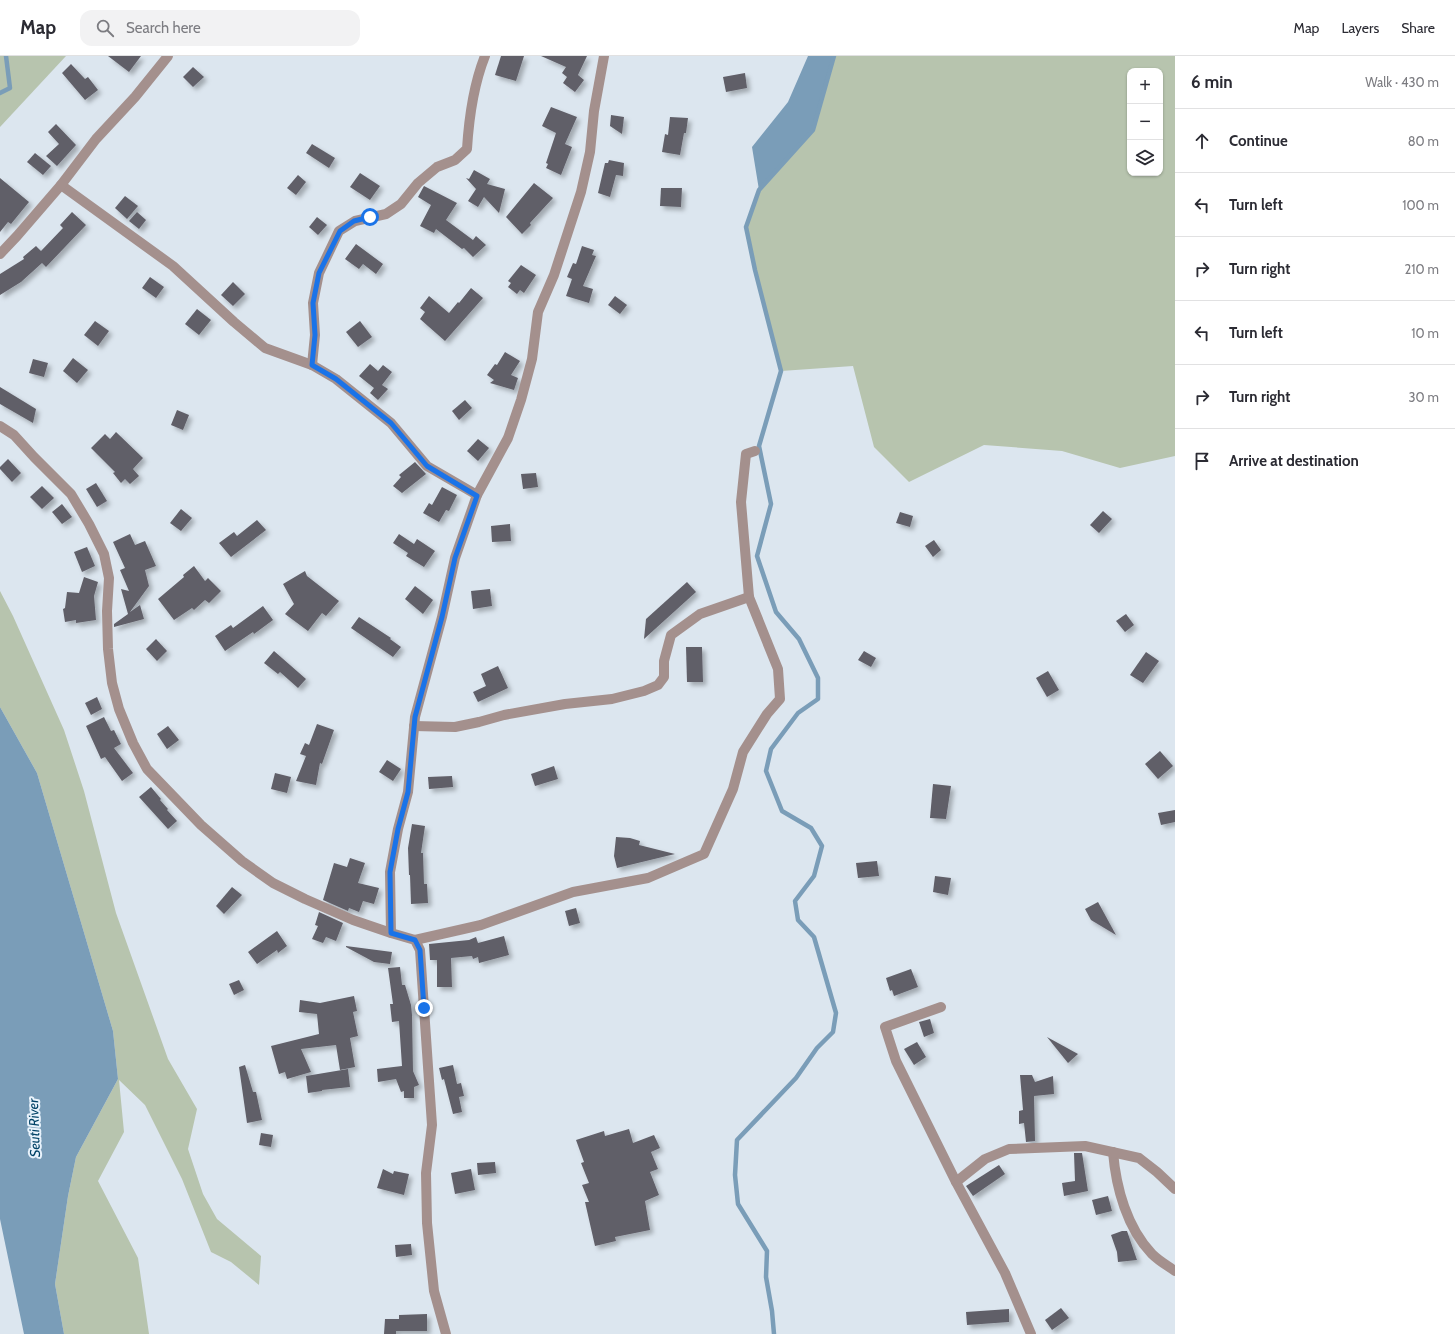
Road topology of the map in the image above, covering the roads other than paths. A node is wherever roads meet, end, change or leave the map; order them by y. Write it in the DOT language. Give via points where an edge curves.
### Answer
graph roads {
  1 [pos="168,56"];
  2 [pos="485,56"];
  3 [pos="604,56"];
  4 [pos="61,185"];
  5 [pos="0,254"];
  6 [pos="312,365"];
  7 [pos="0,426"];
  8 [pos="755,451"];
  9 [pos="477,496"];
  10 [pos="749,597"];
  11 [pos="414,726"];
  12 [pos="391,933"];
  13 [pos="415,940"];
  14 [pos="941,1007"];
  15 [pos="1113,1152"];
  16 [pos="956,1182"];
  17 [pos="1175,1189"];
  18 [pos="1175,1271"];
  19 [pos="446,1334"];
  20 [pos="1031,1334"];
  1 -- 4 [label="street" via="96,139"];
  2 -- 6 [label="street" via="469,115 467,149 455,160 437,167 418,183 401,204 385,214 354,221 340,231 319,273 313,303 315,335"];
  3 -- 9 [label="street" via="590,152 581,192 554,275 538,312 532,359 521,400 508,438"];
  4 -- 5 [label="street"];
  4 -- 6 [label="street" via="173,266 265,348"];
  6 -- 9 [label="street" via="336,379 391,423 427,466"];
  7 -- 12 [label="street" via="14,435 71,494 104,554 109,578 108,649 112,683 119,709 147,769 201,824 255,872 273,884 305,899"];
  8 -- 10 [label="street" via="746,454 741,502"];
  9 -- 11 [label="street" via="455,558"];
  10 -- 11 [label="street" via="700,614 671,635 664,661 664,677 658,685 651,688 612,699 565,704 455,727"];
  10 -- 13 [label="street" via="778,669 780,699 767,714 743,752 733,789 704,854 648,878 573,892 481,925"];
  11 -- 12 [label="street" via="408,792 390,872"];
  12 -- 13 [label="street"];
  13 -- 19 [label="street" via="420,950 432,1118 426,1173 427,1223 434,1291"];
  14 -- 16 [label="street" via="885,1027 896,1061"];
  15 -- 16 [label="street" via="1085,1146 1009,1149 985,1159"];
  15 -- 17 [label="street" via="1139,1158"];
  15 -- 18 [label="street" via="1120,1191 1137,1236 1153,1256"];
  16 -- 20 [label="street" via="1004,1273"];
}
